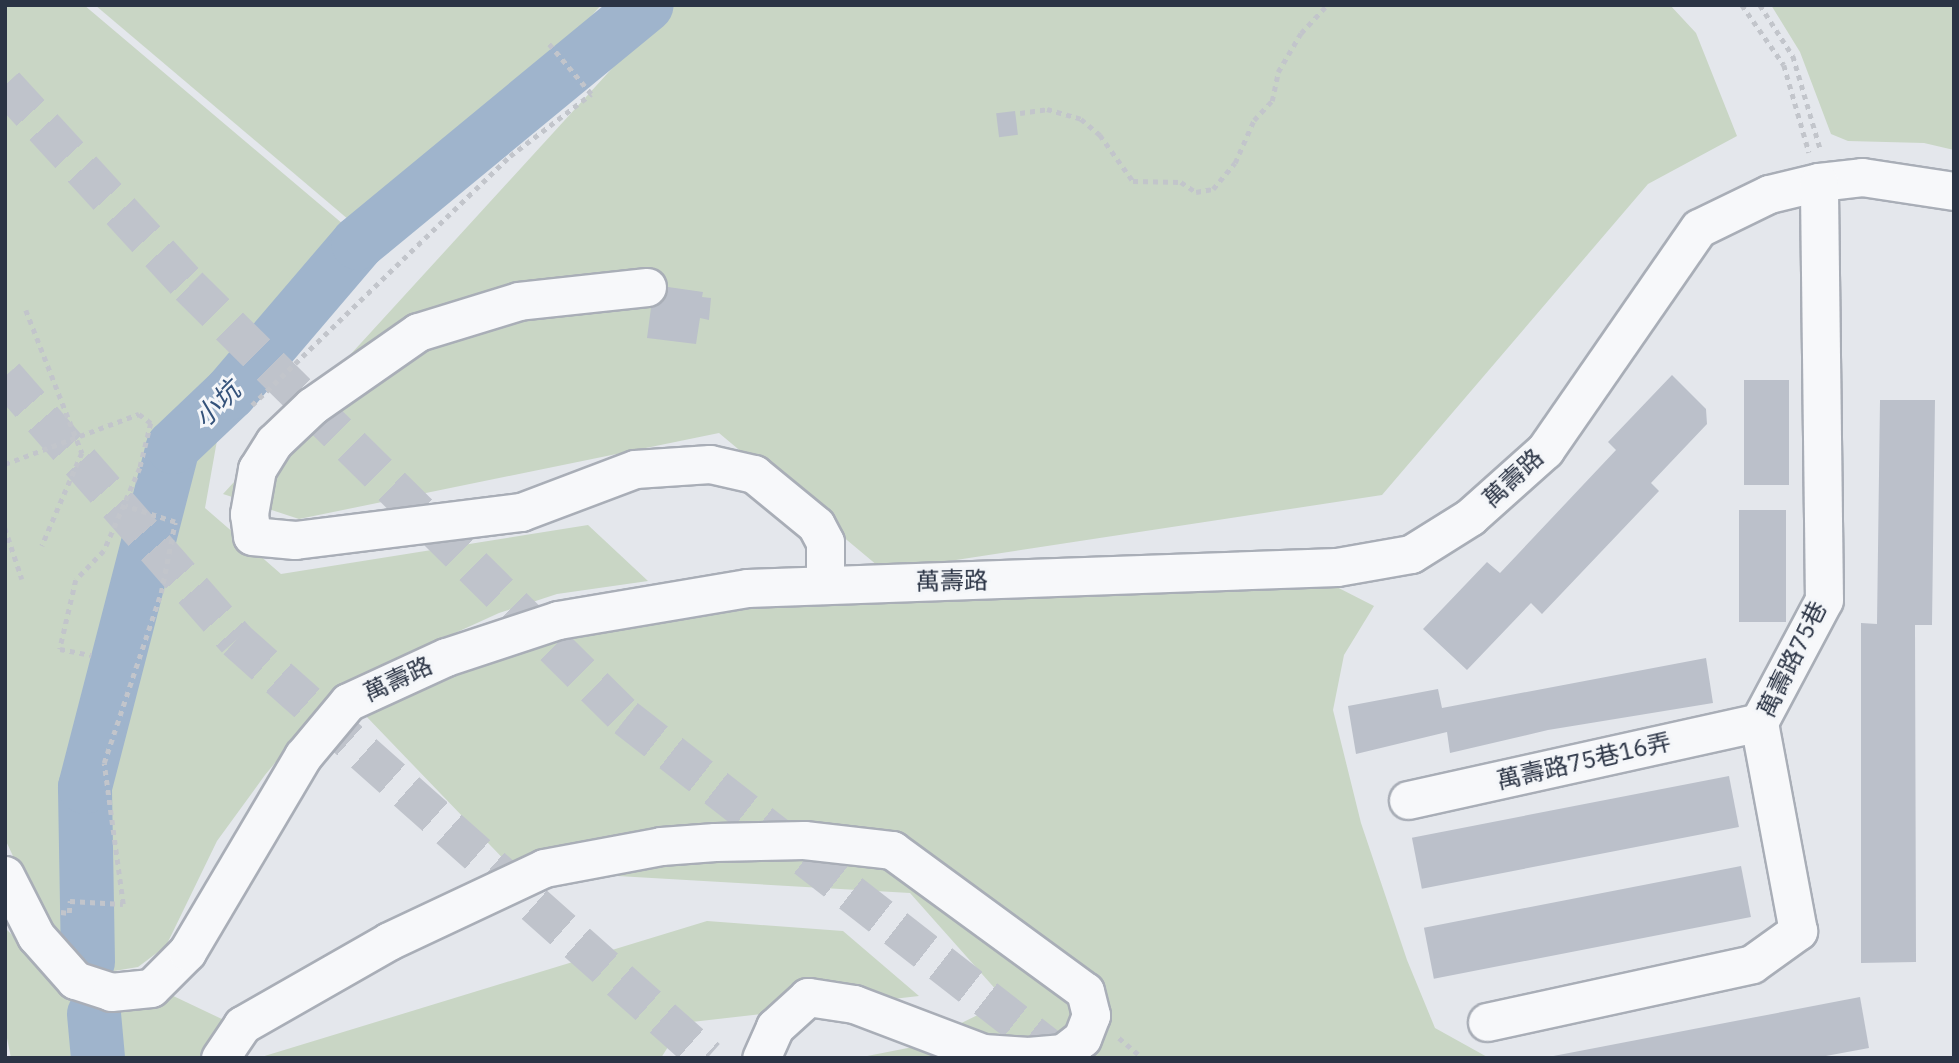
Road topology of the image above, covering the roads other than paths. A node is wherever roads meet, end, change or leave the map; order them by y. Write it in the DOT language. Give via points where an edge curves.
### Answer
graph roads {
  1 [pos="1816,163"];
  2 [pos="1954,191"];
  3 [pos="647,287"];
  4 [pos="825,583"];
  5 [pos="1759,722"];
  6 [pos="1408,800"];
  7 [pos="7,883"];
  8 [pos="1488,1022"];
  9 [pos="220,1058"];
  10 [pos="761,1058"];
  1 -- 2 [label="street, 萬壽路" via="1861,177"];
  1 -- 4 [label="street, 萬壽路" via="1769,194 1699,228 1545,450 1470,517 1411,554 1337,567 1268,571"];
  1 -- 5 [label="street, 萬壽路75巷" via="1824,600"];
  3 -- 4 [label="street" via="519,301 418,332 312,406 274,442 257,469 248,514 252,536 295,540 521,512 635,469 710,464 754,474 816,525 825,542"];
  4 -- 7 [label="street, 萬壽路" via="652,600 558,621 446,657 348,702 303,756 187,952 150,988 111,992 75,980 36,936"];
  5 -- 6 [label="street, 萬壽路75巷16弄"];
  5 -- 8 [label="street, 萬壽路75巷" via="1798,931 1752,964"];
  9 -- 10 [label="street" via="242,1024 389,941 544,868 661,846 715,842 804,840 892,850 1085,991 1091,1015 1082,1038 1063,1053 1028,1056 983,1053 854,1004 808,997 775,1027"];
}
